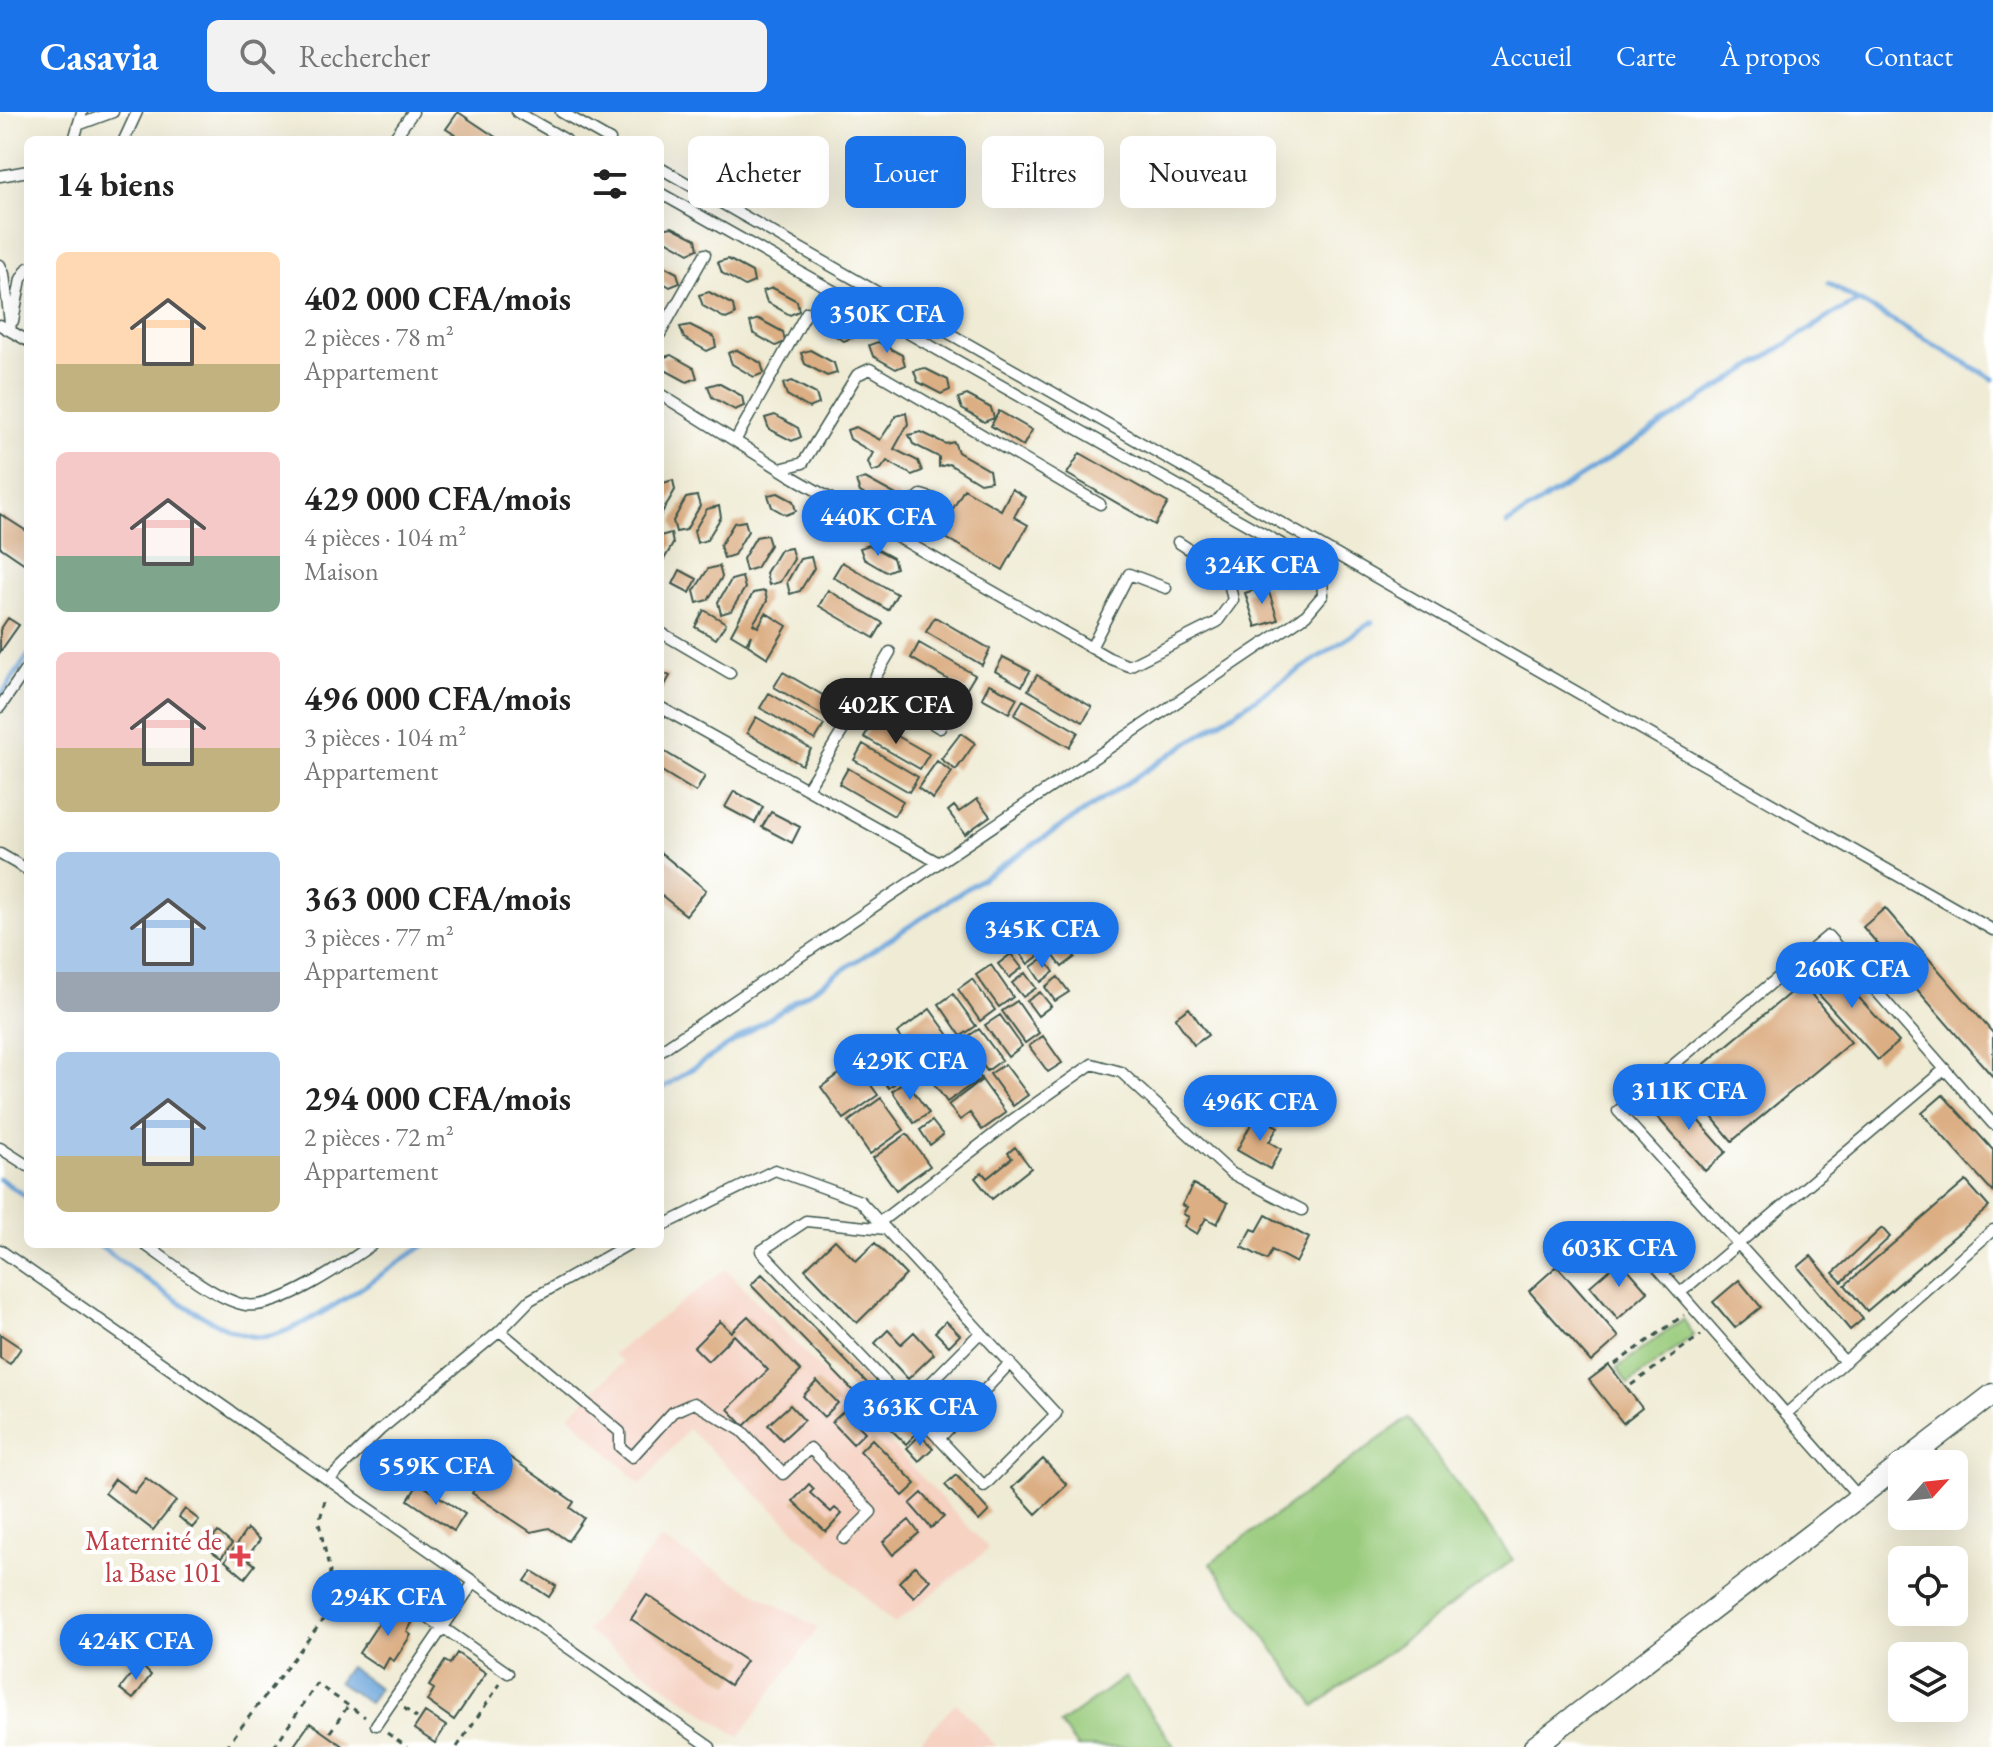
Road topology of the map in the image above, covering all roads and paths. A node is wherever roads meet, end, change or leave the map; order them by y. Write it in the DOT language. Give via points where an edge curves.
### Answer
graph roads {
  1 [pos="82,112"];
  2 [pos="113,112"];
  3 [pos="137,112"];
  4 [pos="413,112"];
  5 [pos="517,112"];
  6 [pos="561,112"];
  7 [pos="78,125"];
  8 [pos="75,136"];
  9 [pos="126,136"];
  10 [pos="396,136"];
  11 [pos="559,136"];
  12 [pos="603,136"];
  13 [pos="664,170"];
  14 [pos="24,172"];
  15 [pos="0,176"];
  16 [pos="664,195"];
  17 [pos="705,254"];
  18 [pos="0,265"];
  19 [pos="24,274"];
  20 [pos="807,312"];
  21 [pos="0,325"];
  22 [pos="664,327"];
  23 [pos="11,331"];
  24 [pos="24,339"];
  25 [pos="664,397"];
  26 [pos="735,441"];
  27 [pos="780,469"];
  28 [pos="934,499"];
  29 [pos="1100,504"];
  30 [pos="898,535"];
  31 [pos="1178,542"];
  32 [pos="1166,588"];
  33 [pos="664,634"];
  34 [pos="1091,648"];
  35 [pos="890,652"];
  36 [pos="24,672"];
  37 [pos="730,673"];
  38 [pos="870,686"];
  39 [pos="0,707"];
  40 [pos="664,709"];
  41 [pos="940,728"];
  42 [pos="807,789"];
  43 [pos="0,854"];
  44 [pos="939,863"];
  45 [pos="24,868"];
  46 [pos="1993,930"];
  47 [pos="664,1048"];
  48 [pos="1945,1069"];
  49 [pos="1993,1124"];
  50 [pos="0,1148"];
  51 [pos="24,1163"];
  52 [pos="1302,1210"];
  53 [pos="664,1225"];
  54 [pos="883,1226"];
  55 [pos="1622,1227"];
  56 [pos="1993,1230"];
  57 [pos="1739,1244"];
  58 [pos="150,1248"];
  59 [pos="367,1248"];
  60 [pos="622,1248"];
  61 [pos="0,1250"];
  62 [pos="1680,1293"];
  63 [pos="1693,1308"];
  64 [pos="1711,1328"];
  65 [pos="500,1331"];
  66 [pos="981,1332"];
  67 [pos="1845,1362"];
  68 [pos="1010,1363"];
  69 [pos="1615,1364"];
  70 [pos="1631,1385"];
  71 [pos="1993,1394"];
  72 [pos="908,1406"];
  73 [pos="1786,1414"];
  74 [pos="939,1439"];
  75 [pos="329,1480"];
  76 [pos="1859,1497"];
  77 [pos="844,1539"];
  78 [pos="474,1582"];
  79 [pos="392,1592"];
  80 [pos="443,1627"];
  81 [pos="508,1673"];
  82 [pos="348,1706"];
  83 [pos="376,1725"];
  84 [pos="330,1732"];
  85 [pos="398,1741"];
  86 [pos="226,1747"];
  87 [pos="274,1747"];
  88 [pos="394,1747"];
  89 [pos="407,1747"];
  90 [pos="457,1747"];
  91 [pos="710,1747"];
  92 [pos="1534,1747"];
  1 -- 7 [label="lane"];
  2 -- 7 [label="lane"];
  3 -- 9 [label="lane"];
  4 -- 10 [label="lane"];
  5 -- 11 [label="lane"];
  6 -- 12 [label="lane"];
  7 -- 8 [label="lane"];
  13 -- 46 [label="lane"];
  14 -- 15 [label="lane"];
  16 -- 44 [label="lane" via="1308,559 1322,580 1323,595 1306,615"];
  17 -- 22 [label="lane"];
  18 -- 23 [label="lane"];
  19 -- 23 [label="lane"];
  20 -- 26 [label="lane"];
  21 -- 23 [label="lane"];
  23 -- 24 [label="lane"];
  25 -- 26 [label="lane"];
  26 -- 27 [label="lane"];
  27 -- 29 [label="lane" via="803,463 857,375 870,369"];
  27 -- 30 [label="lane"];
  28 -- 30 [label="lane" via="921,495 911,504"];
  30 -- 34 [label="lane"];
  31 -- 34 [label="lane" via="1227,574 1233,600 1217,622 1129,666"];
  32 -- 34 [label="lane" via="1129,574"];
  33 -- 37 [label="lane"];
  35 -- 38 [label="lane"];
  36 -- 39 [label="lane"];
  38 -- 41 [label="lane"];
  38 -- 42 [label="lane"];
  40 -- 42 [label="lane"];
  42 -- 44 [label="lane"];
  43 -- 45 [label="lane"];
  44 -- 47 [label="lane"];
  48 -- 49 [label="lane"];
  48 -- 57 [label="lane"];
  48 -- 57 [label="lane" via="1828,936 1618,1111"];
  50 -- 51 [label="lane"];
  52 -- 54 [label="lane" via="1231,1173 1121,1072 1092,1064 1015,1118"];
  53 -- 54 [label="lane" via="775,1170 860,1201"];
  54 -- 66 [label="lane"];
  54 -- 72 [label="lane" via="806,1221 761,1251"];
  55 -- 62 [label="lane"];
  56 -- 67 [label="lane"];
  57 -- 62 [label="lane"];
  57 -- 67 [label="lane"];
  58 -- 59 [label="lane" via="222,1296 246,1305 277,1298"];
  60 -- 65 [label="lane" via="530,1300"];
  61 -- 75 [label="lane"];
  62 -- 63 [label="lane"];
  63 -- 64 [label="lane"];
  63 -- 69 [label="path"];
  64 -- 70 [label="path"];
  64 -- 73 [label="lane"];
  65 -- 75 [label="lane" via="380,1430"];
  65 -- 77 [label="lane" via="620,1432 620,1447 632,1457 673,1412 694,1403 742,1431 783,1474 810,1448 871,1512"];
  66 -- 68 [label="lane"];
  66 -- 72 [label="lane"];
  67 -- 73 [label="lane"];
  68 -- 74 [label="lane"];
  68 -- 74 [label="lane" via="1056,1414 984,1486"];
  71 -- 76 [label="street"];
  72 -- 74 [label="lane"];
  73 -- 76 [label="lane"];
  75 -- 78 [label="lane"];
  75 -- 86 [label="path" via="319,1523 330,1572 323,1620"];
  76 -- 92 [label="street"];
  78 -- 80 [label="lane"];
  78 -- 91 [label="lane"];
  79 -- 80 [label="lane"];
  80 -- 81 [label="lane"];
  80 -- 83 [label="lane"];
  81 -- 90 [label="path"];
  82 -- 83 [label="path"];
  82 -- 84 [label="path"];
  82 -- 87 [label="path" via="317,1684"];
  83 -- 85 [label="path"];
  85 -- 88 [label="path"];
  85 -- 89 [label="path"];
}
